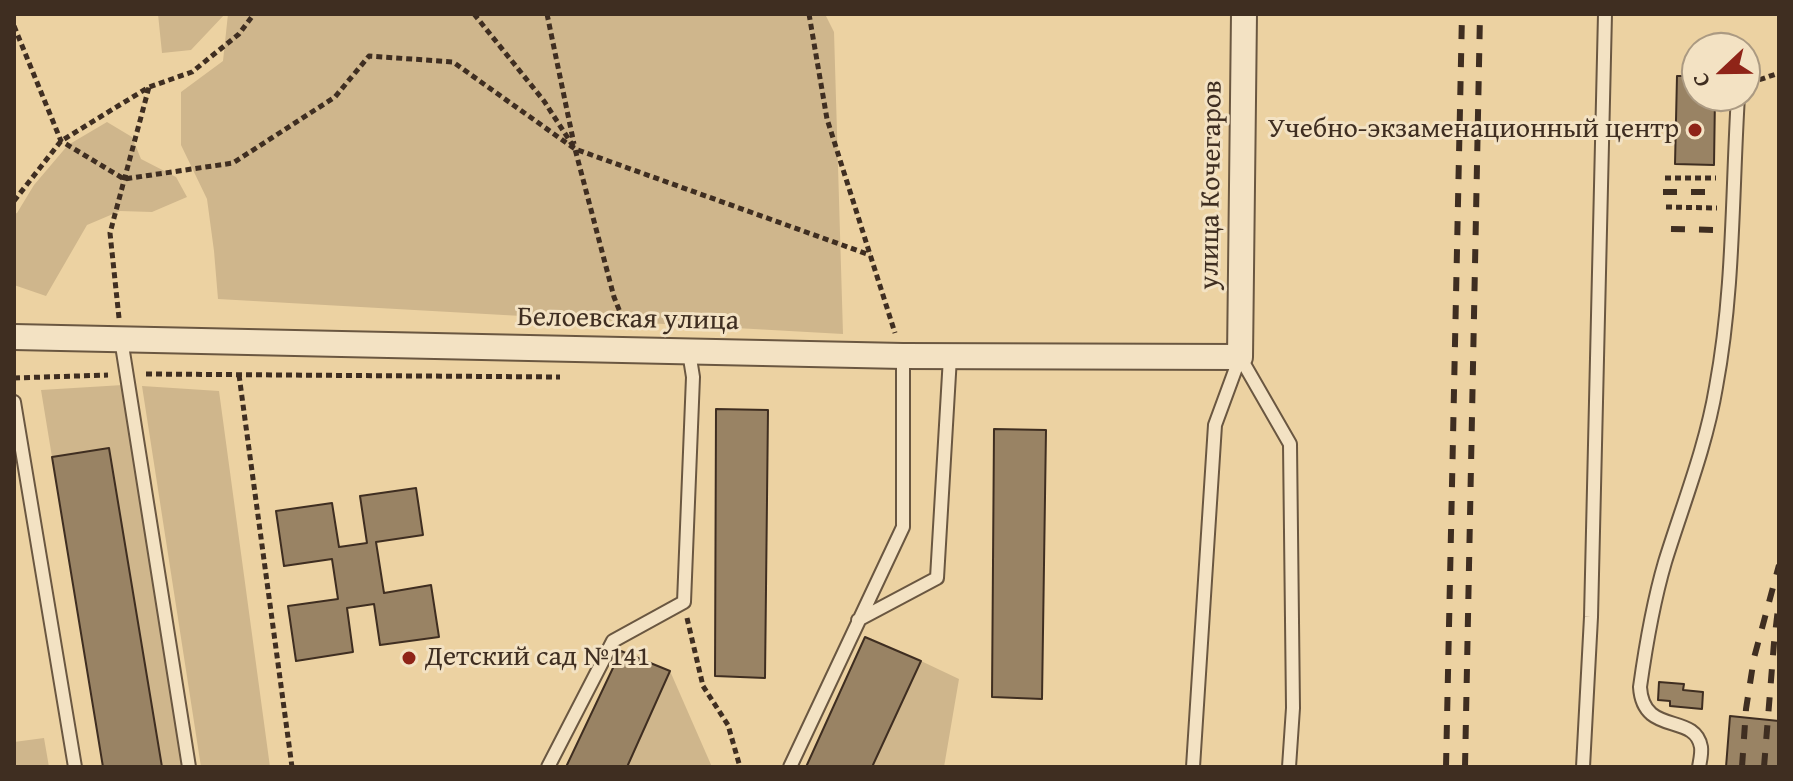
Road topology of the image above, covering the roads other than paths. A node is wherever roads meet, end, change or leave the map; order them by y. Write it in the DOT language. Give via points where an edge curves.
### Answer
graph roads {
  1 [pos="1244,14"];
  2 [pos="1605,14"];
  3 [pos="1737,112"];
  4 [pos="14,337"];
  5 [pos="121,339"];
  6 [pos="689,352"];
  7 [pos="903,356"];
  8 [pos="950,357"];
  9 [pos="1240,357"];
  10 [pos="14,402"];
  11 [pos="858,620"];
  12 [pos="75,767"];
  13 [pos="189,767"];
  14 [pos="548,767"];
  15 [pos="790,767"];
  16 [pos="1193,767"];
  17 [pos="1289,767"];
  18 [pos="1583,767"];
  19 [pos="1699,767"];
  1 -- 9 [label="street, улица Кочегаров"];
  2 -- 18 [label="lane"];
  3 -- 19 [label="lane" via="1727,304 1716,388 1658,586 1640,687 1651,715 1696,737 1701,746"];
  4 -- 5 [label="street, Белоевская улица"];
  5 -- 6 [label="street, Белоевская улица"];
  5 -- 13 [label="lane"];
  6 -- 7 [label="street, Белоевская улица"];
  6 -- 14 [label="lane" via="693,377 684,602 613,641"];
  7 -- 8 [label="street, Белоевская улица"];
  7 -- 11 [label="lane" via="903,527"];
  8 -- 9 [label="street, Белоевская улица"];
  8 -- 11 [label="lane" via="937,578"];
  9 -- 16 [label="lane" via="1215,425"];
  9 -- 17 [label="lane" via="1290,444"];
  10 -- 12 [label="lane"];
  11 -- 15 [label="lane"];
}
